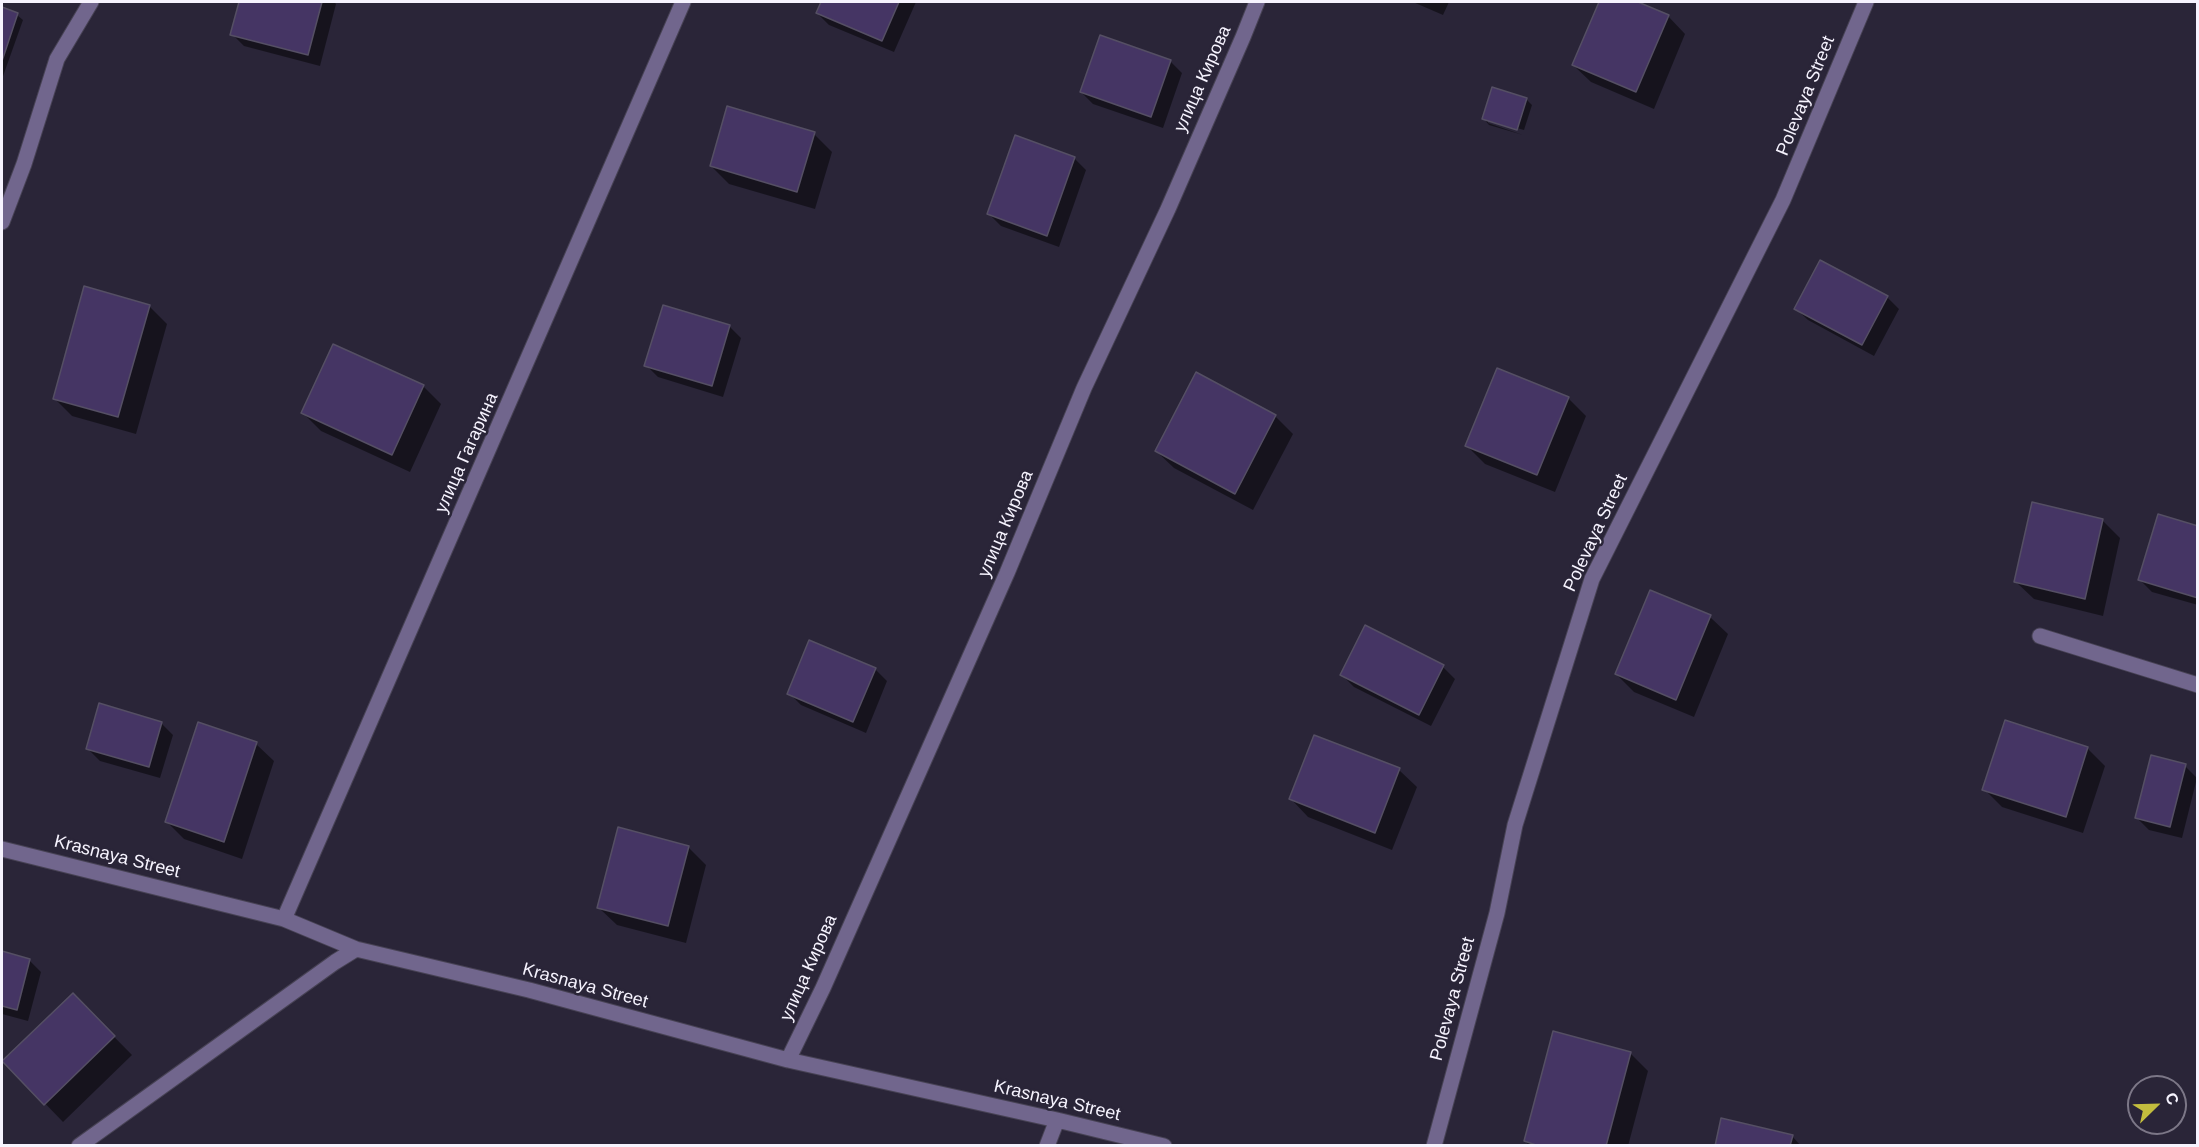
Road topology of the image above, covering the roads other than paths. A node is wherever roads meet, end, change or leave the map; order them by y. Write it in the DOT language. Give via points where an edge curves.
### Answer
graph roads {
  1 [pos="91,2"];
  2 [pos="683,2"];
  3 [pos="1257,2"];
  4 [pos="1866,2"];
  5 [pos="2,222"];
  6 [pos="2040,636"];
  7 [pos="2198,685"];
  8 [pos="2,849"];
  9 [pos="284,919"];
  10 [pos="356,949"];
  11 [pos="788,1060"];
  12 [pos="1057,1120"];
  13 [pos="79,1146"];
  14 [pos="1047,1146"];
  15 [pos="1164,1146"];
  16 [pos="1434,1146"];
  1 -- 5 [label="street" via="57,59"];
  2 -- 9 [label="street, улица Гагарина"];
  3 -- 11 [label="street, улица Кирова"];
  4 -- 16 [label="street, Polevaya Street" via="1783,200 1592,579 1515,825 1497,913"];
  6 -- 7 [label="street"];
  8 -- 9 [label="street, Krasnaya Street"];
  9 -- 10 [label="street, Krasnaya Street"];
  10 -- 11 [label="street, Krasnaya Street" via="529,990"];
  10 -- 13 [label="street"];
  11 -- 12 [label="street, Krasnaya Street"];
  12 -- 14 [label="street"];
  12 -- 15 [label="street, Krasnaya Street"];
}
